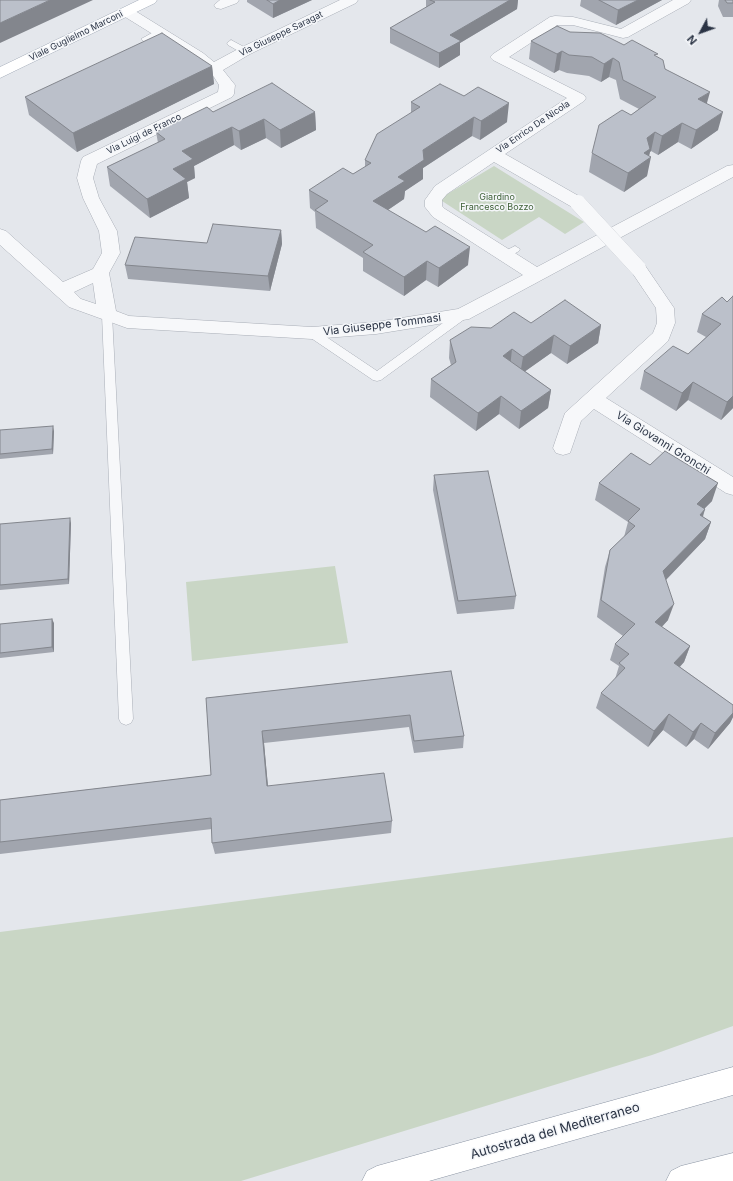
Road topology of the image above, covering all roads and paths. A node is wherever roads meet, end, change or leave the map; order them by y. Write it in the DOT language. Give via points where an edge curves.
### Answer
graph roads {
  1 [pos="149,0"];
  2 [pos="351,0"];
  3 [pos="684,0"];
  4 [pos="127,12"];
  5 [pos="159,32"];
  6 [pos="145,39"];
  7 [pos="231,43"];
  8 [pos="245,51"];
  9 [pos="213,69"];
  10 [pos="1,74"];
  11 [pos="493,154"];
  12 [pos="733,170"];
  13 [pos="0,235"];
  14 [pos="100,273"];
  15 [pos="536,275"];
  16 [pos="61,290"];
  17 [pos="107,315"];
  18 [pos="462,315"];
  19 [pos="312,333"];
  20 [pos="592,399"];
  21 [pos="562,448"];
  22 [pos="733,487"];
  23 [pos="126,719"];
  24 [pos="733,1081"];
  25 [pos="733,1168"];
  26 [pos="377,1181"];
  27 [pos="682,1181"];
  1 -- 4 [label="main road, Viale Guglielmo Marconi"];
  2 -- 8 [label="street, Via Giuseppe Saragat"];
  3 -- 11 [label="street, Via Enrico De Nicola" via="623,34 573,21 555,20 498,57 578,98"];
  4 -- 5 [label="street, Via Luigi de Franco"];
  4 -- 10 [label="main road, Viale Guglielmo Marconi"];
  5 -- 6 [label="lane"];
  5 -- 9 [label="street, Via Luigi de Franco" via="198,56"];
  7 -- 8 [label="lane"];
  8 -- 9 [label="street, Via Giuseppe Saragat"];
  9 -- 14 [label="street, Via Luigi de Franco" via="227,85 226,94 89,161 85,178 91,198 108,231 111,252"];
  11 -- 15 [label="street, Via Enrico De Nicola" via="441,190 433,200 434,207 439,213 510,252"];
  11 -- 20 [label="street, bridge" via="578,203 638,268 665,308 666,323 661,336"];
  12 -- 15 [label="street, Via Giuseppe Tommasi"];
  13 -- 16 [label="street, Via Giuseppe Tommasi"];
  14 -- 16 [label="street"];
  14 -- 17 [label="street"];
  15 -- 18 [label="street, Via Giuseppe Tommasi"];
  16 -- 17 [label="street, Via Giuseppe Tommasi" via="75,303"];
  17 -- 19 [label="street, Via Giuseppe Tommasi" via="127,322"];
  17 -- 23 [label="lane"];
  18 -- 19 [label="street, Via Giuseppe Tommasi" via="376,328"];
  18 -- 19 [label="lane" via="377,377"];
  20 -- 21 [label="street" via="572,418"];
  20 -- 22 [label="street, Via Giovanni Gronchi"];
  24 -- 26 [label="main road, Autostrada del Mediterraneo"];
  25 -- 27 [label="main road"];
}
